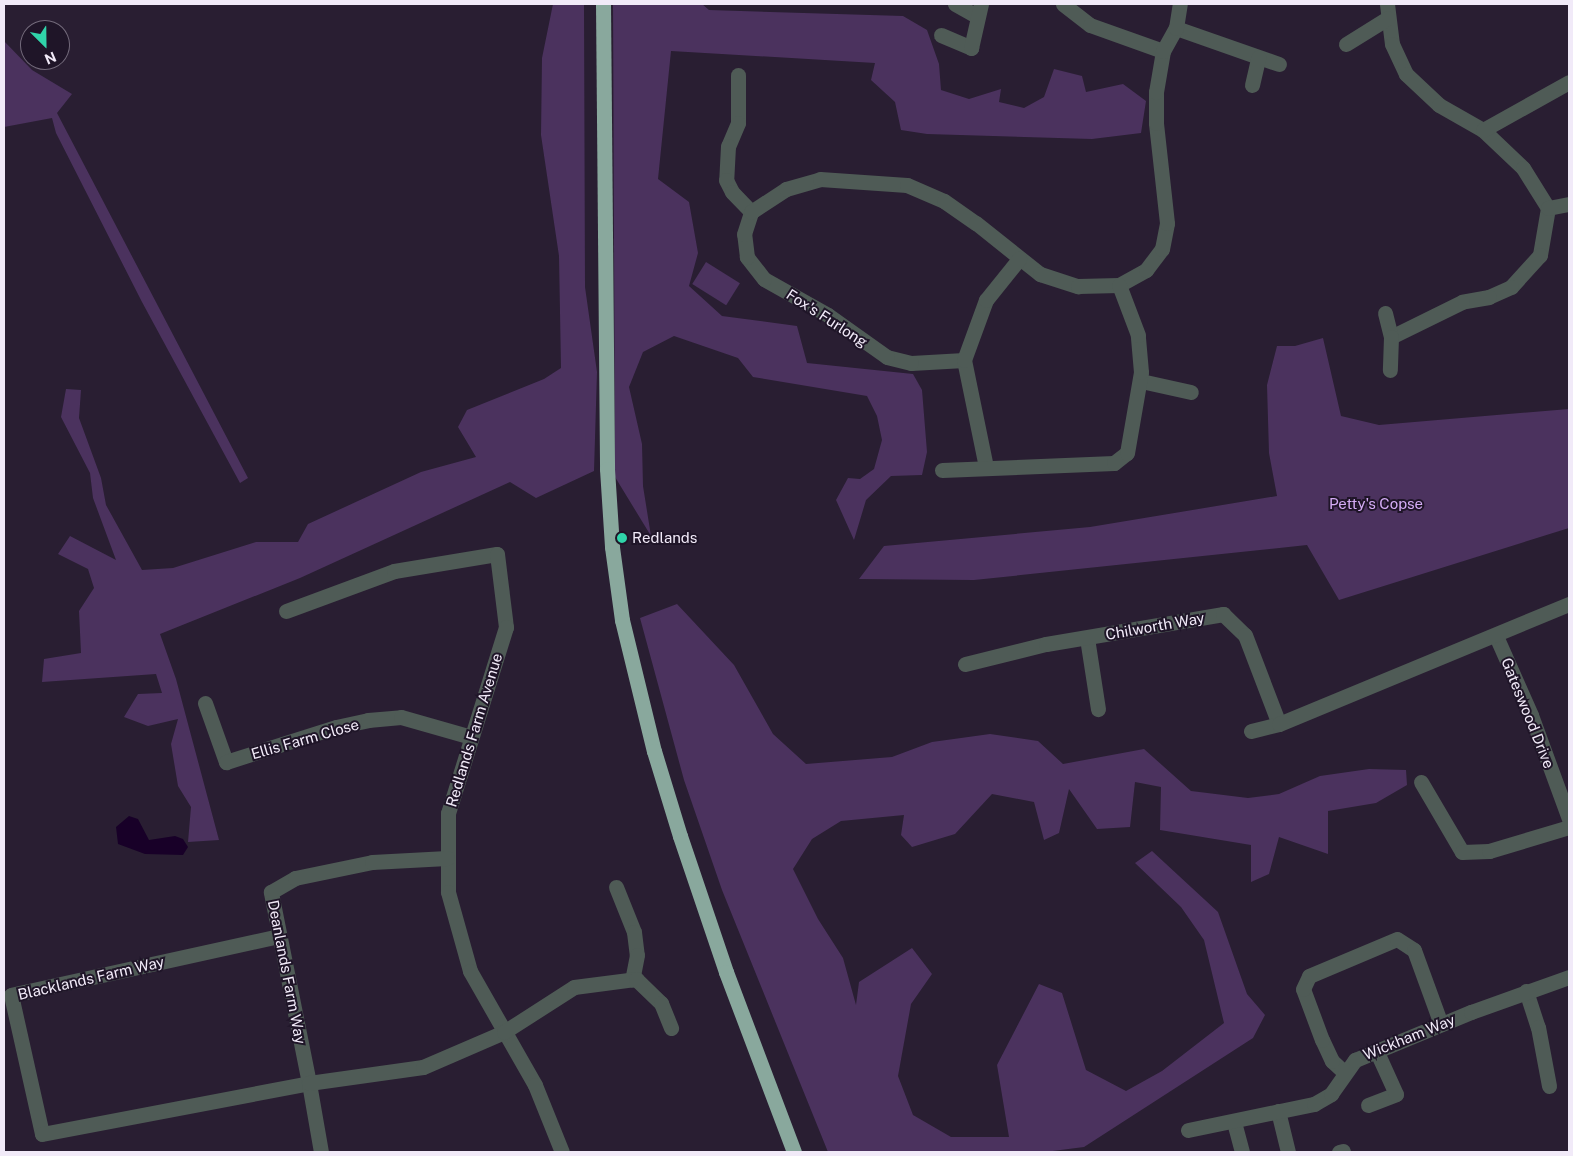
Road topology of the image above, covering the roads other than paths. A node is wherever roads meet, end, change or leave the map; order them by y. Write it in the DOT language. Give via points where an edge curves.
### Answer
graph roads {
  1 [pos="603,4"];
  2 [pos="955,4"];
  3 [pos="1063,4"];
  4 [pos="1180,4"];
  5 [pos="979,10"];
  6 [pos="1388,11"];
  7 [pos="1176,28"];
  8 [pos="941,35"];
  9 [pos="1346,44"];
  10 [pos="1163,51"];
  11 [pos="1258,58"];
  12 [pos="1279,64"];
  13 [pos="738,75"];
  14 [pos="1569,82"];
  15 [pos="1252,85"];
  16 [pos="1483,130"];
  17 [pos="1569,204"];
  18 [pos="1548,208"];
  19 [pos="751,212"];
  20 [pos="1019,258"];
  21 [pos="1119,285"];
  22 [pos="1385,312"];
  23 [pos="1390,337"];
  24 [pos="964,360"];
  25 [pos="1390,370"];
  26 [pos="1141,381"];
  27 [pos="1191,392"];
  28 [pos="986,467"];
  29 [pos="942,470"];
  30 [pos="1569,604"];
  31 [pos="286,611"];
  32 [pos="1496,636"];
  33 [pos="1087,638"];
  34 [pos="965,664"];
  35 [pos="205,703"];
  36 [pos="1098,708"];
  37 [pos="1279,724"];
  38 [pos="1251,731"];
  39 [pos="471,737"];
  40 [pos="1421,782"];
  41 [pos="1569,819"];
  42 [pos="1569,827"];
  43 [pos="447,858"];
  44 [pos="616,887"];
  45 [pos="280,936"];
  46 [pos="1569,977"];
  47 [pos="632,980"];
  48 [pos="1526,991"];
  49 [pos="1441,1024"];
  50 [pos="670,1028"];
  51 [pos="504,1032"];
  52 [pos="1376,1050"];
  53 [pos="1345,1073"];
  54 [pos="309,1083"];
  55 [pos="1550,1086"];
  56 [pos="1368,1104"];
  57 [pos="1278,1111"];
  58 [pos="1234,1122"];
  59 [pos="1188,1130"];
  60 [pos="321,1152"];
  61 [pos="562,1152"];
  62 [pos="794,1152"];
  63 [pos="1242,1152"];
  64 [pos="1288,1152"];
  1 -- 62 [label="highway" via="607,469 612,547 622,620 654,751 680,836 726,972"];
  2 -- 5 [label="street"];
  3 -- 10 [label="street" via="1090,25"];
  4 -- 7 [label="street"];
  5 -- 8 [label="street" via="971,48"];
  6 -- 9 [label="street"];
  6 -- 16 [label="street" via="1392,44 1406,74 1439,105"];
  7 -- 10 [label="street"];
  7 -- 11 [label="street"];
  10 -- 21 [label="street" via="1156,92 1156,122 1167,222 1162,249 1146,270"];
  11 -- 12 [label="street"];
  11 -- 15 [label="street"];
  13 -- 19 [label="street" via="738,124 728,146 726,180 732,192"];
  14 -- 16 [label="street"];
  16 -- 18 [label="street" via="1523,168"];
  17 -- 18 [label="street"];
  18 -- 23 [label="street" via="1540,255 1511,287 1462,302"];
  19 -- 20 [label="street" via="786,190 820,179 907,185 944,201"];
  19 -- 24 [label="street, Fox's Furlong" via="744,234 747,257 764,280 828,315 887,357 911,363"];
  20 -- 21 [label="street" via="1040,274 1078,286"];
  20 -- 24 [label="street" via="986,300"];
  21 -- 26 [label="street" via="1138,335"];
  22 -- 23 [label="street"];
  23 -- 25 [label="street"];
  24 -- 28 [label="street"];
  26 -- 27 [label="street"];
  26 -- 28 [label="street" via="1127,453 1114,463"];
  28 -- 29 [label="street"];
  30 -- 32 [label="street"];
  31 -- 39 [label="street, Redlands Farm Avenue" via="394,571 497,554 506,627"];
  32 -- 37 [label="street"];
  32 -- 41 [label="street, Gateswood Drive" via="1534,724"];
  33 -- 34 [label="street, Chilworth Way"];
  33 -- 36 [label="street"];
  33 -- 37 [label="street, Chilworth Way" via="1223,614 1245,635"];
  35 -- 39 [label="street, Ellis Farm Close" via="226,762 368,720 401,717"];
  37 -- 38 [label="street"];
  39 -- 43 [label="street, Redlands Farm Avenue" via="448,813"];
  40 -- 42 [label="street" via="1462,852 1489,851"];
  43 -- 45 [label="street, Deanlands Farm Way" via="372,862 295,878 271,892"];
  43 -- 51 [label="street, Redlands Farm Avenue" via="448,892 470,971"];
  44 -- 47 [label="street" via="634,932 637,955"];
  45 -- 54 [label="street, Deanlands Farm Way"];
  45 -- 54 [label="street, Blacklands Farm Way" via="11,995 42,1134"];
  46 -- 48 [label="street, Wickham Way"];
  47 -- 50 [label="street" via="636,979 661,1003"];
  47 -- 51 [label="street, Blacklands Farm Way" via="574,987"];
  48 -- 49 [label="street, Wickham Way"];
  48 -- 55 [label="street" via="1538,1027"];
  49 -- 52 [label="street, Wickham Way"];
  49 -- 53 [label="street" via="1414,950 1397,939 1309,976 1303,990 1332,1062"];
  51 -- 54 [label="street, Blacklands Farm Way" via="423,1067"];
  51 -- 61 [label="street, Redlands Farm Avenue" via="535,1084"];
  52 -- 53 [label="street, Wickham Way" via="1354,1060"];
  52 -- 56 [label="street" via="1396,1094"];
  53 -- 57 [label="street, Wickham Way" via="1331,1094 1314,1104"];
  54 -- 60 [label="street"];
  57 -- 58 [label="street, Wickham Way"];
  57 -- 64 [label="street"];
  58 -- 59 [label="street, Wickham Way"];
  58 -- 63 [label="street"];
}
